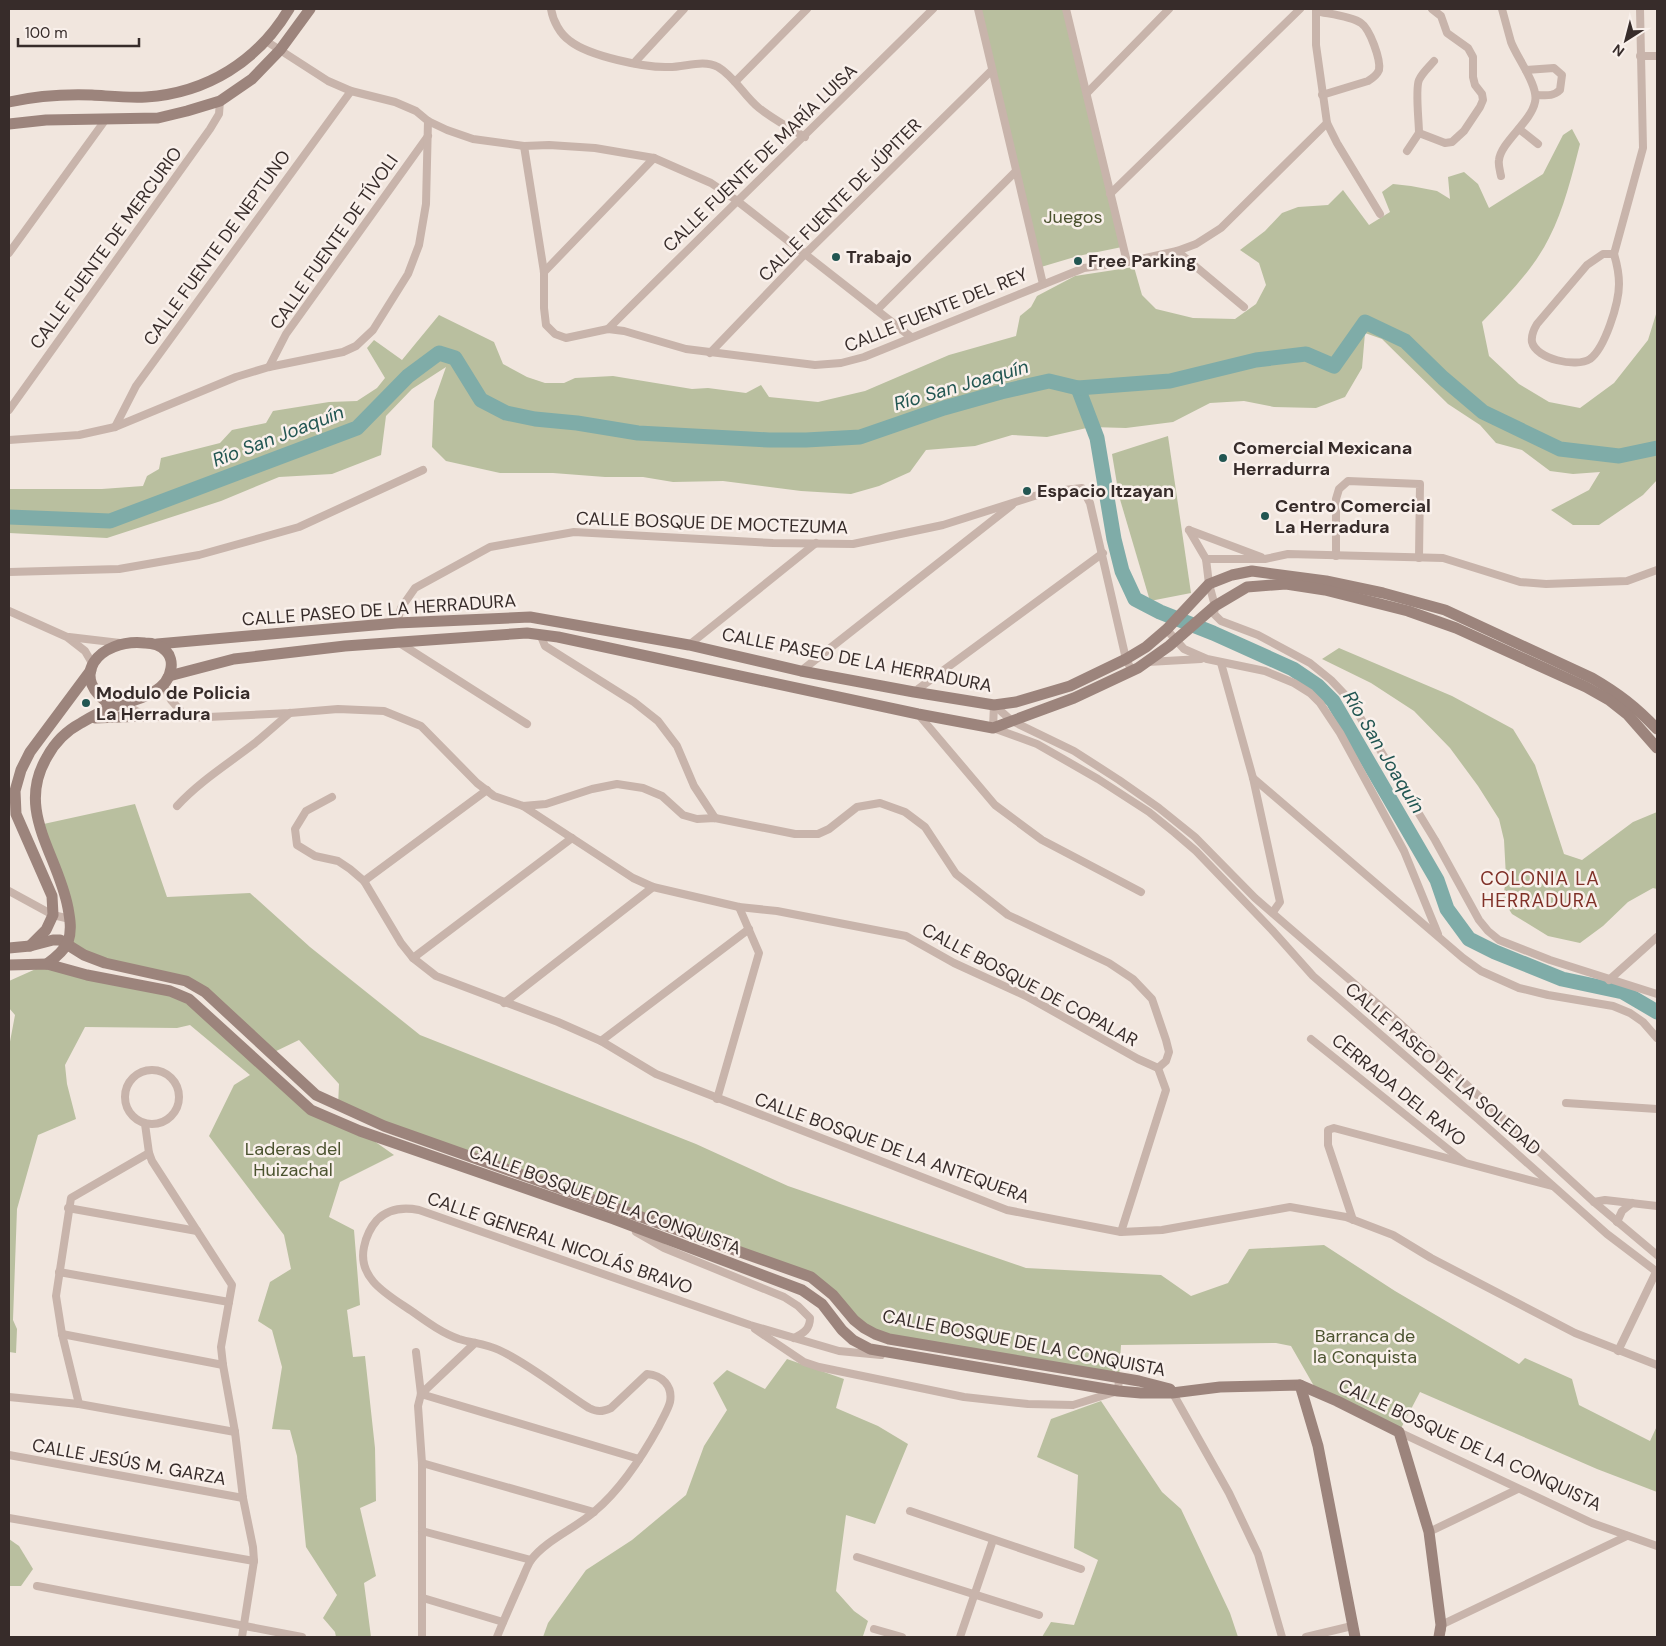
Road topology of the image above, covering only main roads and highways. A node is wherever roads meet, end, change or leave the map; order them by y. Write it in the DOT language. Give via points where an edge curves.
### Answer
graph roads {
  1 [pos="289,9"];
  2 [pos="310,9"];
  3 [pos="14,101"];
  4 [pos="21,122"];
  5 [pos="9,124"];
  6 [pos="397,623"];
  7 [pos="157,644"];
  8 [pos="345,646"];
  9 [pos="91,667"];
  10 [pos="166,680"];
  11 [pos="975,702"];
  12 [pos="119,706"];
  13 [pos="60,711"];
  14 [pos="145,716"];
  15 [pos="89,719"];
  16 [pos="963,722"];
  17 [pos="75,727"];
  18 [pos="1657,729"];
  19 [pos="1657,748"];
  20 [pos="67,943"];
  21 [pos="30,946"];
  22 [pos="9,948"];
  23 [pos="84,954"];
  24 [pos="47,964"];
  25 [pos="9,965"];
  26 [pos="76,972"];
  27 [pos="1035,1363"];
  28 [pos="1032,1378"];
  29 [pos="1300,1385"];
  30 [pos="1173,1391"];
  31 [pos="1354,1631"];
  32 [pos="1439,1637"];
  1 -- 3 [label="main road" via="266,41 236,68 199,86 146,97 52,95"];
  2 -- 4 [label="main road" via="280,50 252,80 220,101 158,118"];
  3 -- 4 [label="main road" via="12,111"];
  4 -- 5 [label="main road"];
  6 -- 7 [label="main road, CALLE PASEO DE LA HERRADURA"];
  6 -- 8 [label="main road"];
  6 -- 11 [label="main road, CALLE PASEO DE LA HERRADURA" via="530,617"];
  7 -- 9 [label="main road" via="124,643 107,649"];
  7 -- 10 [label="main road" via="170,657"];
  8 -- 10 [label="main road, CALLE PASEO DE LA HERRADURA" via="234,659"];
  8 -- 16 [label="main road, CALLE PASEO DE LA HERRADURA" via="540,634"];
  9 -- 12 [label="main road" via="92,686 96,693"];
  9 -- 13 [label="main road"];
  10 -- 12 [label="main road" via="142,698"];
  11 -- 16 [label="main road" via="972,716"];
  11 -- 18 [label="main road, CALLE PASEO DE LA HERRADURA" via="994,705 1016,702 1070,686 1146,647 1209,584 1252,571 1326,581 1445,610 1614,691 1634,705"];
  12 -- 15 [label="main road"];
  13 -- 17 [label="main road"];
  13 -- 21 [label="main road" via="30,752 15,791 16,814 52,896 53,915 46,930"];
  14 -- 15 [label="main road"];
  15 -- 17 [label="main road"];
  16 -- 19 [label="main road, CALLE PASEO DE LA HERRADURA" via="994,728 1074,698 1132,671 1176,640 1215,606 1247,587 1286,584 1408,611 1456,628 1609,700 1628,715"];
  17 -- 20 [label="main road" via="62,736 47,757 36,780 34,798 39,825 65,893 70,920"];
  20 -- 21 [label="main road" via="53,940"];
  20 -- 23 [label="main road, CALLE BOSQUE DE LA CONQUISTA"];
  20 -- 24 [label="main road"];
  21 -- 22 [label="main road"];
  23 -- 26 [label="main road"];
  23 -- 27 [label="main road, CALLE BOSQUE DE LA CONQUISTA" via="105,963 186,981 205,992 316,1095 384,1126 811,1277 833,1295 854,1320 875,1334"];
  24 -- 25 [label="main road, CALLE BOSQUE DE LA CONQUISTA"];
  24 -- 26 [label="main road, CALLE BOSQUE DE LA CONQUISTA"];
  26 -- 28 [label="main road, CALLE BOSQUE DE LA CONQUISTA" via="170,991 189,999 311,1110 360,1131 614,1219 802,1290 822,1304 853,1340 870,1349"];
  27 -- 28 [label="main road"];
  27 -- 30 [label="main road, CALLE BOSQUE DE LA CONQUISTA"];
  28 -- 30 [label="main road, CALLE BOSQUE DE LA CONQUISTA" via="1118,1391"];
  29 -- 30 [label="main road, CALLE BOSQUE DE LA CONQUISTA"];
  29 -- 31 [label="main road" via="1318,1446"];
  29 -- 32 [label="main road, CALLE BOSQUE DE LA CONQUISTA" via="1400,1432 1429,1532 1441,1625"];
}
